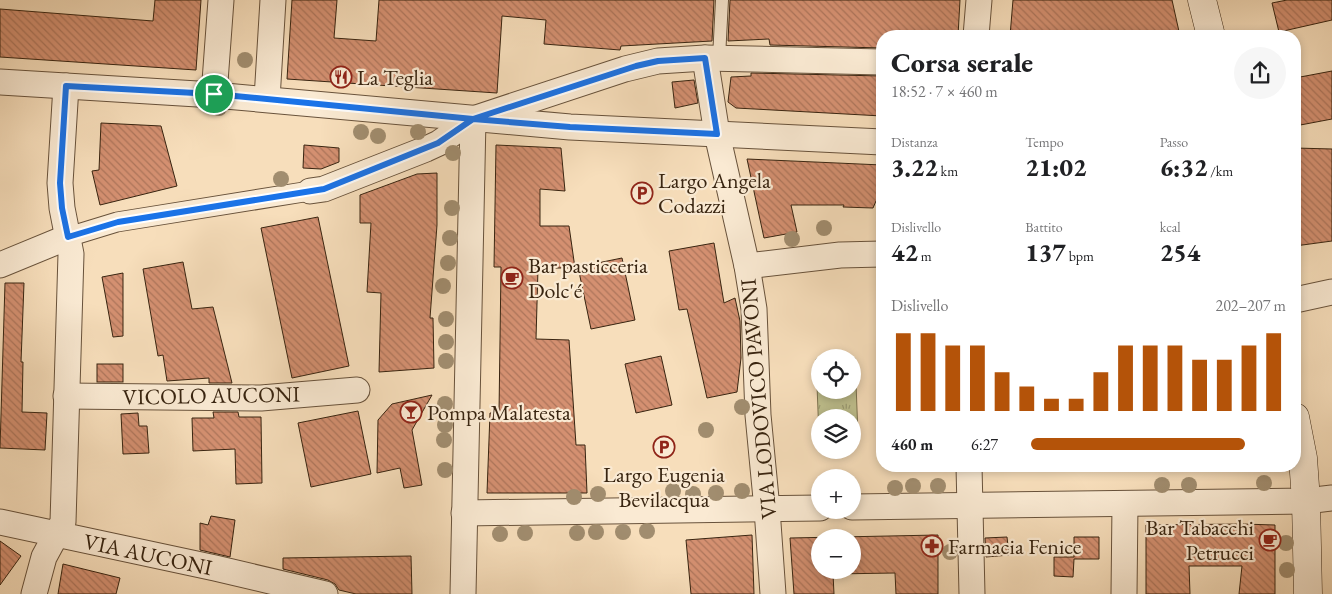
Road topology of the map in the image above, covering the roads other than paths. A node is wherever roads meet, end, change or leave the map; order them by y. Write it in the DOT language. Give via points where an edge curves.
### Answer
graph roads {
  1 [pos="221,0"];
  2 [pos="273,0"];
  3 [pos="722,0"];
  4 [pos="978,0"];
  5 [pos="1202,0"];
  6 [pos="976,30"];
  7 [pos="1209,30"];
  8 [pos="712,58"];
  9 [pos="876,62"];
  10 [pos="0,82"];
  11 [pos="66,86"];
  12 [pos="214,94"];
  13 [pos="267,99"];
  14 [pos="473,119"];
  15 [pos="717,134"];
  16 [pos="876,142"];
  17 [pos="310,191"];
  18 [pos="68,237"];
  19 [pos="876,254"];
  20 [pos="0,265"];
  21 [pos="747,266"];
  22 [pos="1332,292"];
  23 [pos="1301,299"];
  24 [pos="357,390"];
  25 [pos="66,396"];
  26 [pos="1301,448"];
  27 [pos="969,472"];
  28 [pos="1319,500"];
  29 [pos="969,505"];
  30 [pos="1125,505"];
  31 [pos="811,508"];
  32 [pos="861,508"];
  33 [pos="767,509"];
  34 [pos="464,513"];
  35 [pos="0,522"];
  36 [pos="57,534"];
  37 [pos="34,594"];
  38 [pos="325,594"];
  39 [pos="463,594"];
  40 [pos="773,594"];
  41 [pos="972,594"];
  42 [pos="1124,594"];
  43 [pos="1308,594"];
  1 -- 12 [label="street"];
  2 -- 13 [label="street"];
  3 -- 8 [label="lane"];
  4 -- 6 [label="street"];
  5 -- 7 [label="main road"];
  8 -- 9 [label="street"];
  8 -- 14 [label="street" via="658,61 636,66"];
  8 -- 15 [label="street, VIA LODOVICO PAVONI"];
  10 -- 11 [label="street"];
  11 -- 12 [label="street"];
  11 -- 18 [label="street" via="60,183"];
  12 -- 13 [label="street"];
  13 -- 14 [label="street"];
  14 -- 15 [label="street"];
  14 -- 17 [label="street" via="426,149 324,189"];
  14 -- 34 [label="street"];
  15 -- 16 [label="street"];
  15 -- 21 [label="street, VIA LODOVICO PAVONI"];
  17 -- 18 [label="street" via="118,222"];
  18 -- 20 [label="street"];
  18 -- 25 [label="street" via="71,254"];
  19 -- 21 [label="street"];
  21 -- 33 [label="street, VIA LODOVICO PAVONI" via="754,309 758,415"];
  22 -- 23 [label="street"];
  24 -- 25 [label="street, VICOLO AUCONI" via="260,398"];
  25 -- 36 [label="street" via="63,522"];
  26 -- 28 [label="main road"];
  27 -- 29 [label="street"];
  28 -- 30 [label="street"];
  28 -- 43 [label="main road"];
  29 -- 30 [label="street"];
  29 -- 32 [label="street"];
  29 -- 41 [label="street"];
  30 -- 42 [label="street"];
  31 -- 33 [label="street"];
  33 -- 34 [label="street"];
  33 -- 40 [label="street, VIA LODOVICO PAVONI"];
  34 -- 39 [label="street"];
  35 -- 36 [label="street, VIA AUCONI"];
  36 -- 37 [label="street" via="44,557"];
  36 -- 38 [label="street, VIA AUCONI"];
}
